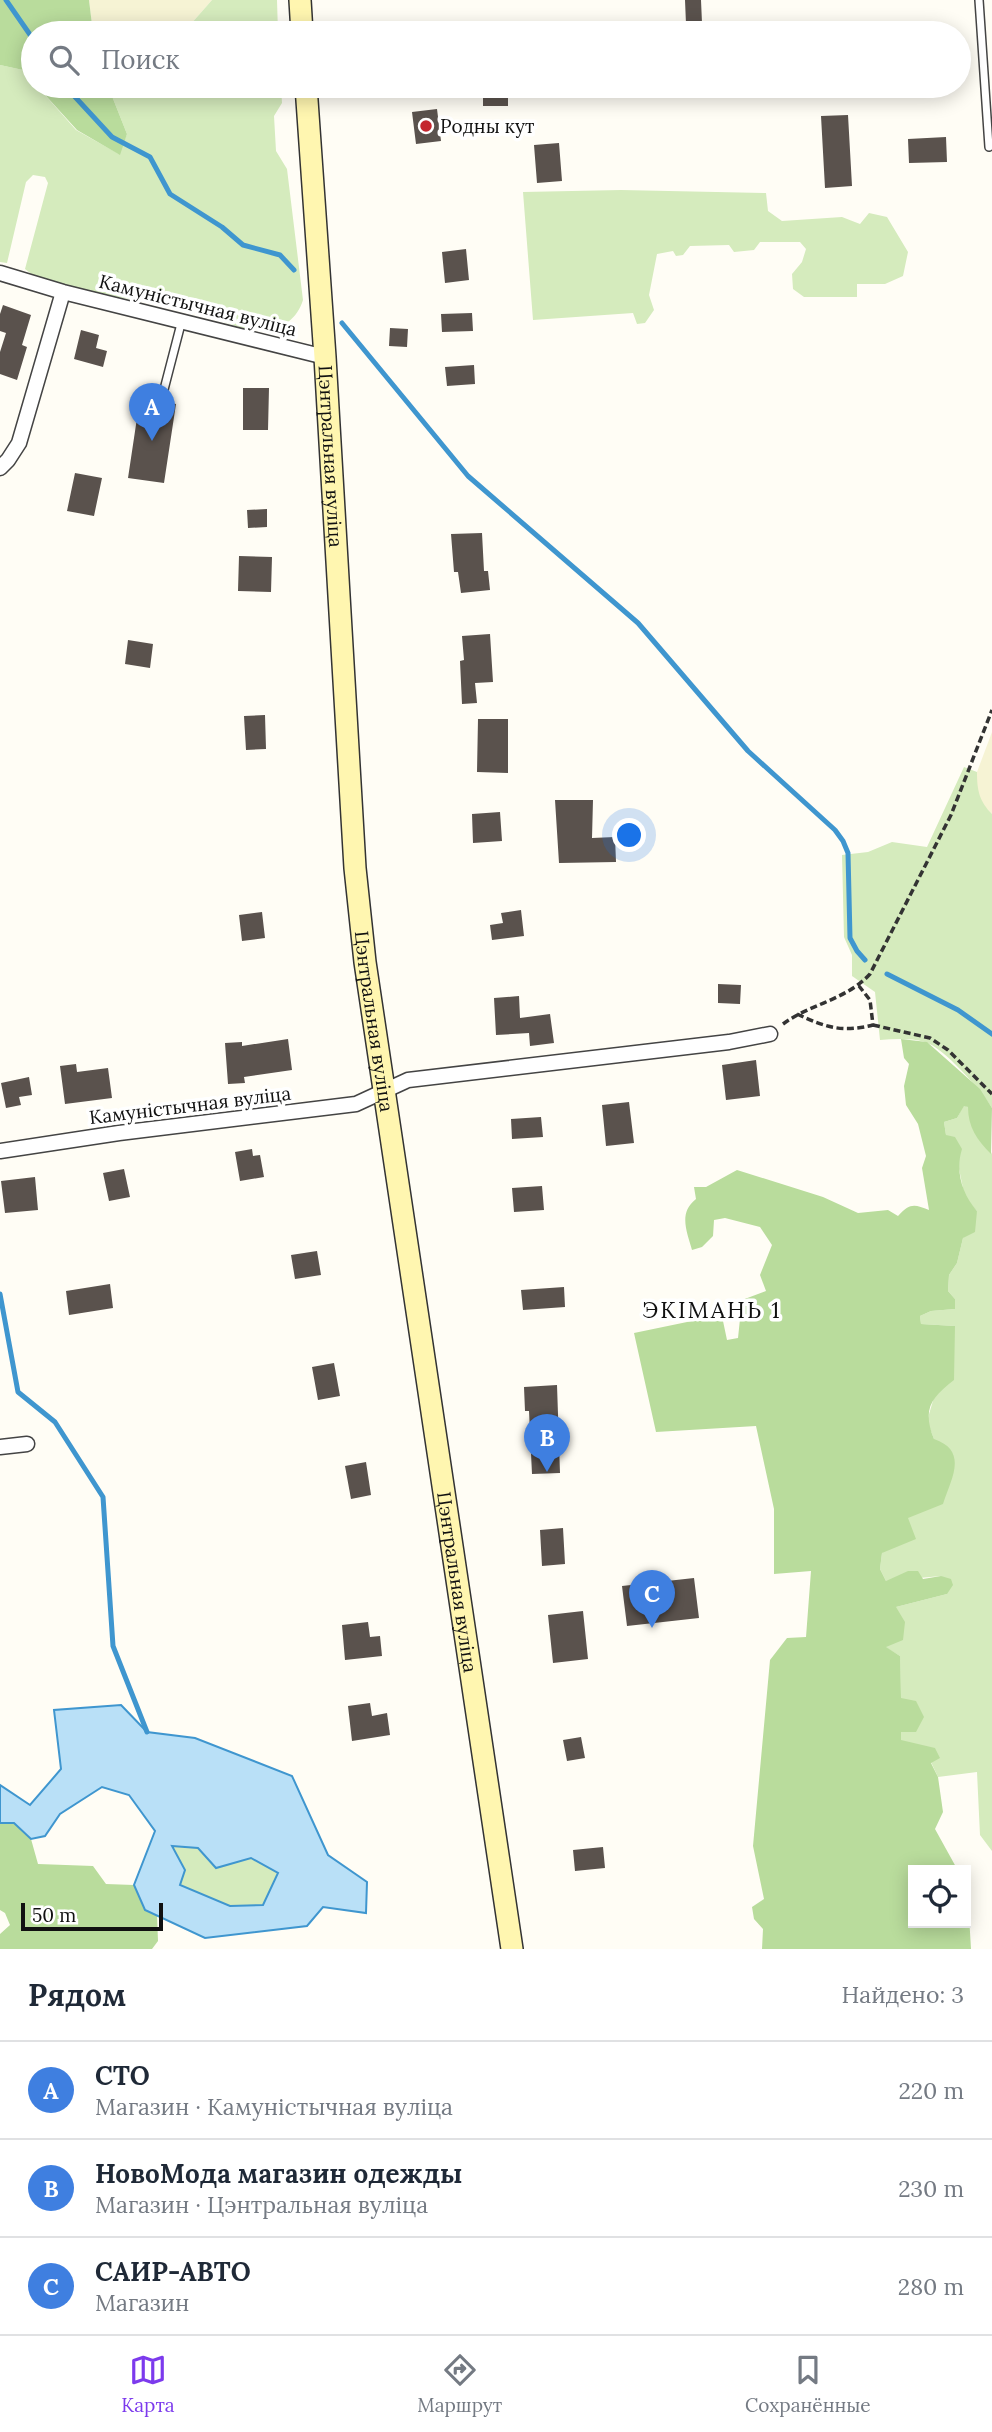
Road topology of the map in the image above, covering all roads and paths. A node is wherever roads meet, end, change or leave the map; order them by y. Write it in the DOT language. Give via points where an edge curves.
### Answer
graph roads {
  1 [pos="300,0"];
  2 [pos="979,0"];
  3 [pos="301,21"];
  4 [pos="307,98"];
  5 [pos="989,147"];
  6 [pos="0,273"];
  7 [pos="63,292"];
  8 [pos="182,319"];
  9 [pos="325,356"];
  10 [pos="161,401"];
  11 [pos="0,468"];
  12 [pos="992,709"];
  13 [pos="859,986"];
  14 [pos="797,1014"];
  15 [pos="873,1025"];
  16 [pos="770,1034"];
  17 [pos="384,1091"];
  18 [pos="992,1094"];
  19 [pos="0,1151"];
  20 [pos="27,1444"];
  21 [pos="0,1447"];
  22 [pos="512,1949"];
  1 -- 3 [label="main road"];
  2 -- 5 [label="lane"];
  4 -- 9 [label="main road, Цэнтральная вуліца"];
  6 -- 7 [label="street, Камуністычная вуліца"];
  7 -- 8 [label="street, Камуністычная вуліца"];
  7 -- 11 [label="street" via="19,443"];
  8 -- 9 [label="street, Камуністычная вуліца"];
  8 -- 10 [label="lane"];
  9 -- 17 [label="main road, Цэнтральная вуліца" via="355,868"];
  12 -- 13 [label="path" via="951,815 870,974"];
  13 -- 14 [label="path"];
  13 -- 15 [label="path" via="870,1000"];
  14 -- 15 [label="path" via="828,1028"];
  14 -- 16 [label="path"];
  15 -- 18 [label="path" via="930,1038"];
  16 -- 17 [label="street, Камуністычная вуліца" via="408,1080"];
  17 -- 19 [label="street, Камуністычная вуліца" via="356,1104"];
  17 -- 22 [label="main road, Цэнтральная вуліца"];
  20 -- 21 [label="street"];
}
